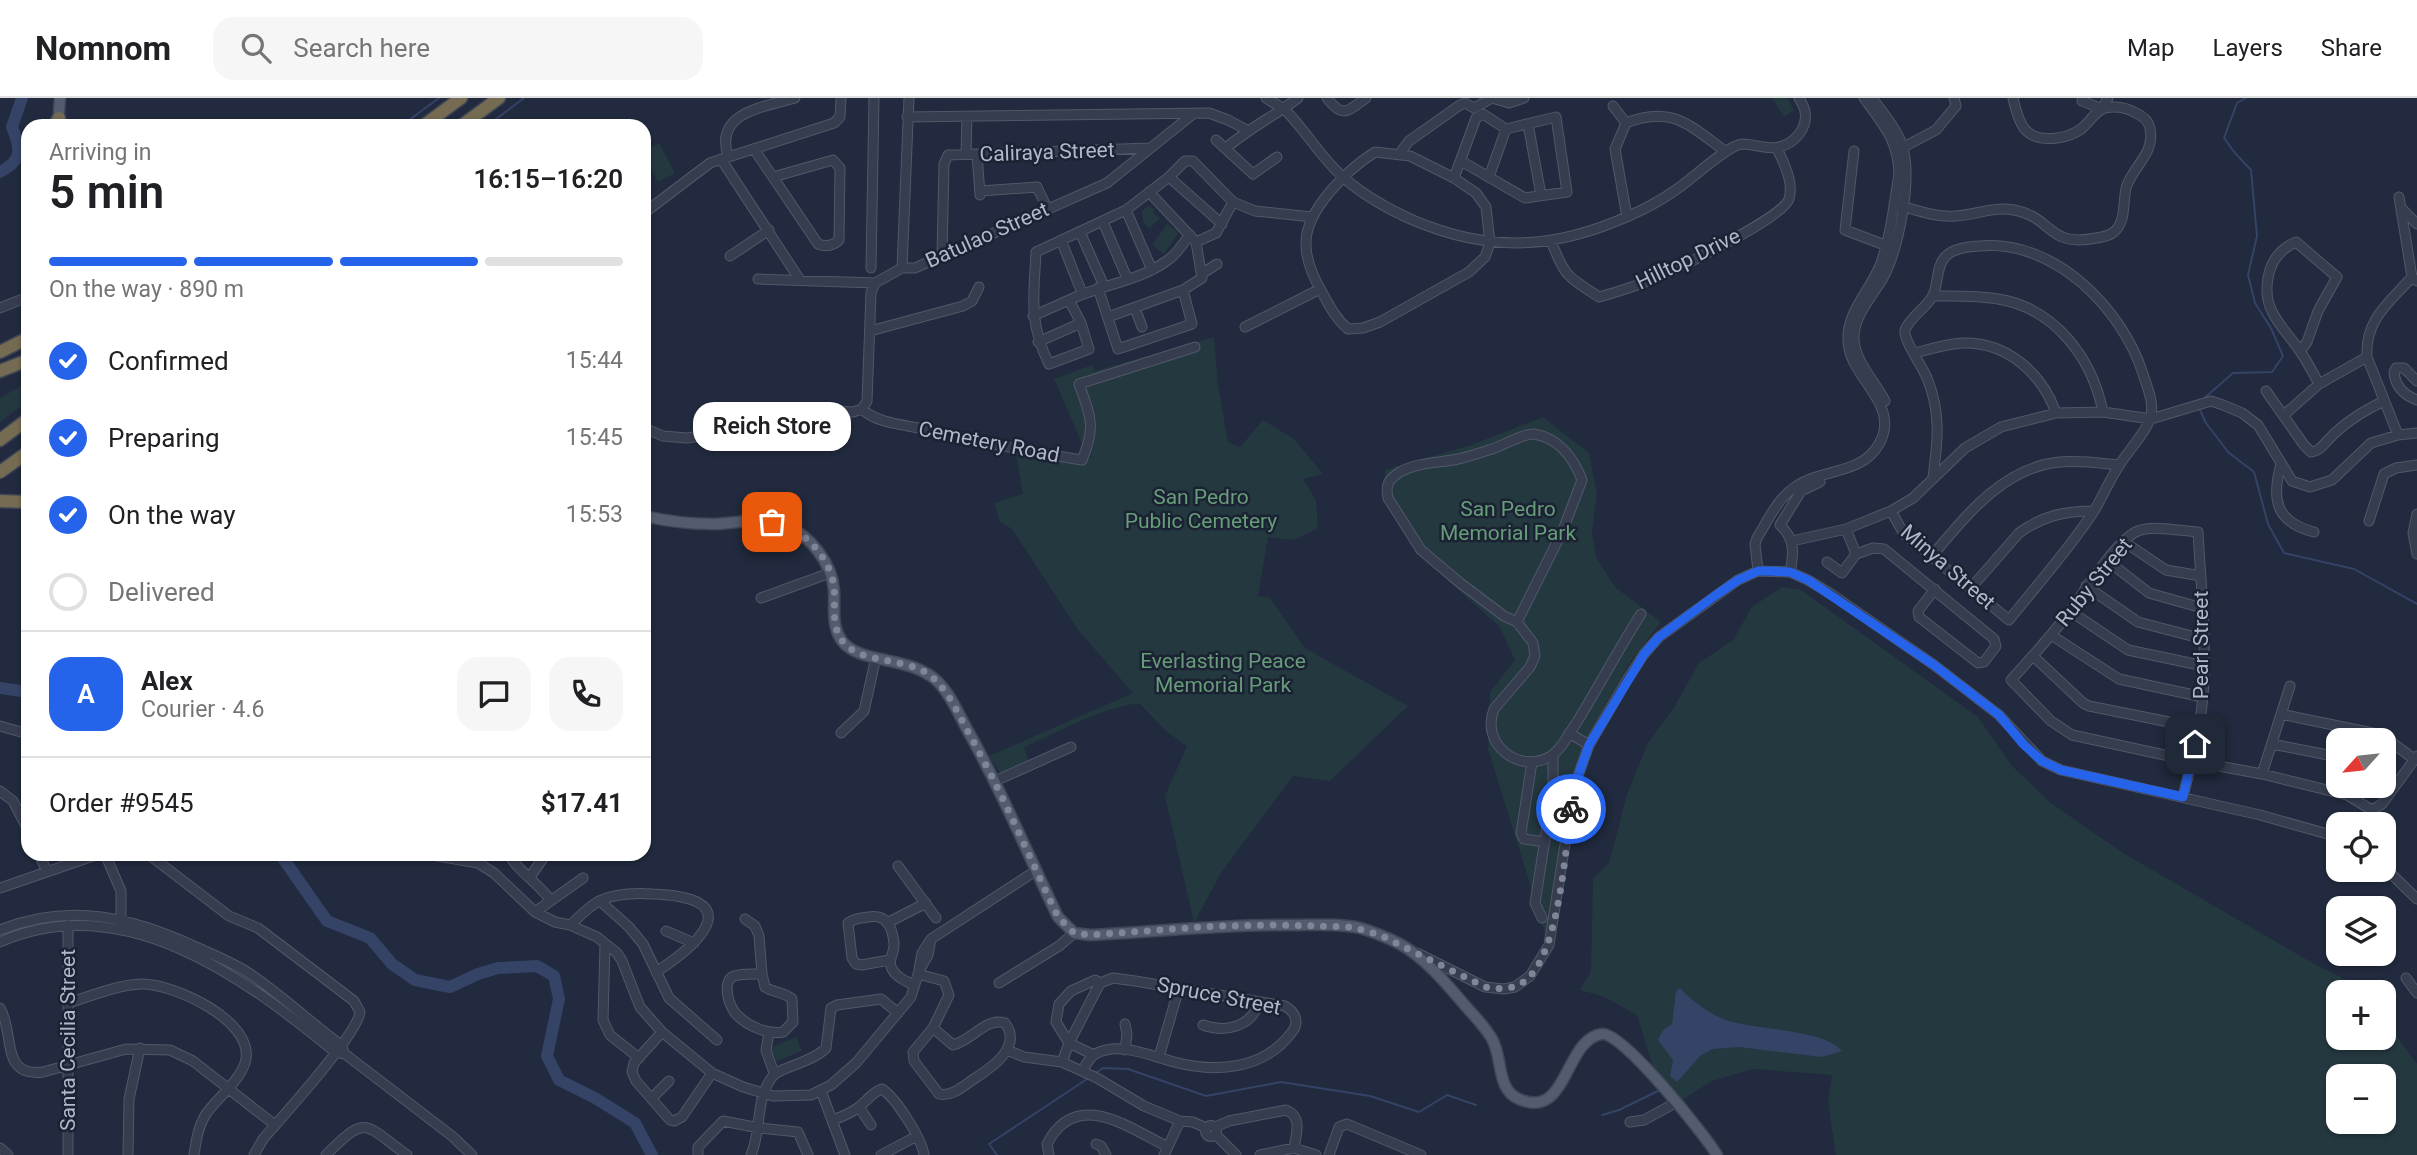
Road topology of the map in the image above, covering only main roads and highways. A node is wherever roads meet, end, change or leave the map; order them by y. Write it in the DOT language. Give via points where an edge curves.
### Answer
graph roads {
  1 [pos="461,98"];
  2 [pos="499,98"];
  3 [pos="433,119"];
  4 [pos="470,119"];
  5 [pos="21,342"];
  6 [pos="21,349"];
  7 [pos="0,353"];
  8 [pos="21,363"];
  9 [pos="0,371"];
  10 [pos="21,424"];
  11 [pos="0,440"];
  12 [pos="21,457"];
  13 [pos="0,472"];
  14 [pos="0,501"];
  15 [pos="21,502"];
  16 [pos="651,517"];
  17 [pos="1717,1155"];
  1 -- 3 [label="highway"];
  2 -- 4 [label="highway"];
  5 -- 7 [label="highway"];
  6 -- 7 [label="highway"];
  8 -- 9 [label="highway"];
  10 -- 11 [label="highway"];
  12 -- 13 [label="highway"];
  14 -- 15 [label="highway"];
  16 -- 17 [label="main road" via="704,524 781,523 807,539 830,573 834,619 842,641 854,651 919,669 950,698 995,780 1058,917 1074,933 1216,926 1360,928 1409,950 1485,1027 1497,1048 1505,1086 1516,1099 1535,1102 1554,1094 1579,1049 1604,1033 1624,1046 1677,1102"];
}
